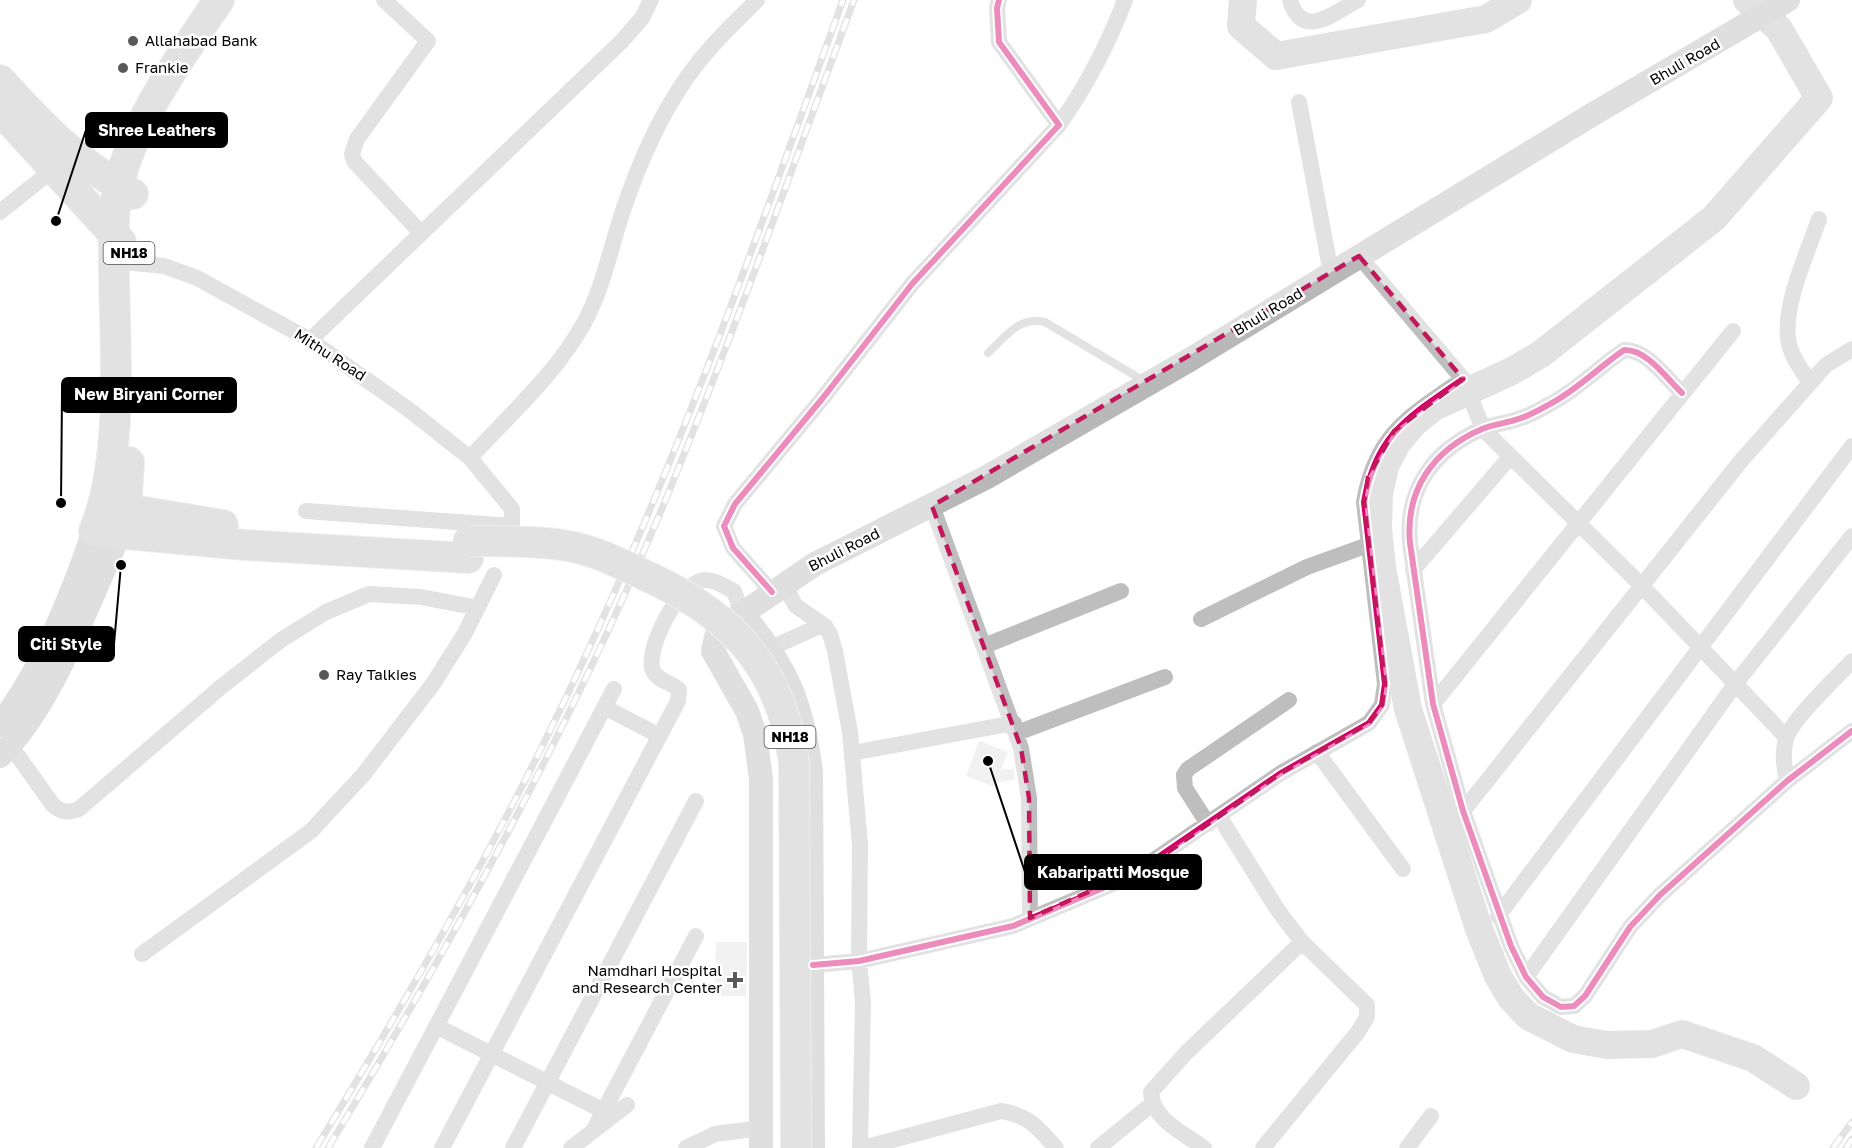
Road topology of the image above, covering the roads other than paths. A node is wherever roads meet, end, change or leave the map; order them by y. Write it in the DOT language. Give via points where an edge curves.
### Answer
graph roads {
  1 [pos="219,0"];
  2 [pos="242,0"];
  3 [pos="384,0"];
  4 [pos="651,0"];
  5 [pos="758,0"];
  6 [pos="999,0"];
  7 [pos="1125,0"];
  8 [pos="1290,0"];
  9 [pos="1358,0"];
  10 [pos="1788,0"];
  11 [pos="0,80"];
  12 [pos="1299,102"];
  13 [pos="0,110"];
  14 [pos="1059,125"];
  15 [pos="63,162"];
  16 [pos="126,190"];
  17 [pos="0,212"];
  18 [pos="1819,219"];
  19 [pos="421,233"];
  20 [pos="121,252"];
  21 [pos="1359,256"];
  22 [pos="1331,273"];
  23 [pos="1733,331"];
  24 [pos="310,340"];
  25 [pos="1852,349"];
  26 [pos="988,353"];
  27 [pos="1465,382"];
  28 [pos="1147,383"];
  29 [pos="1810,383"];
  30 [pos="1682,393"];
  31 [pos="1483,429"];
  32 [pos="1852,446"];
  33 [pos="1510,457"];
  34 [pos="470,458"];
  35 [pos="932,506"];
  36 [pos="306,511"];
  37 [pos="111,521"];
  38 [pos="1578,523"];
  39 [pos="1852,536"];
  40 [pos="1368,545"];
  41 [pos="468,549"];
  42 [pos="1413,570"];
  43 [pos="494,575"];
  44 [pos="1640,584"];
  45 [pos="778,588"];
  46 [pos="1121,591"];
  47 [pos="478,608"];
  48 [pos="742,613"];
  49 [pos="1200,619"];
  50 [pos="822,625"];
  51 [pos="984,646"];
  52 [pos="1701,646"];
  53 [pos="771,648"];
  54 [pos="1852,661"];
  55 [pos="1165,677"];
  56 [pos="1736,683"];
  57 [pos="614,689"];
  58 [pos="1289,700"];
  59 [pos="1433,704"];
  60 [pos="604,707"];
  61 [pos="1015,728"];
  62 [pos="1852,730"];
  63 [pos="660,736"];
  64 [pos="1786,737"];
  65 [pos="3,742"];
  66 [pos="1317,752"];
  67 [pos="852,753"];
  68 [pos="1787,781"];
  69 [pos="696,801"];
  70 [pos="1463,811"];
  71 [pos="1214,820"];
  72 [pos="1403,869"];
  73 [pos="1498,916"];
  74 [pos="1030,918"];
  75 [pos="696,936"];
  76 [pos="1302,942"];
  77 [pos="142,954"];
  78 [pos="859,961"];
  79 [pos="813,965"];
  80 [pos="1526,977"];
  81 [pos="436,1026"];
  82 [pos="491,1054"];
  83 [pos="548,1083"];
  84 [pos="1152,1104"];
  85 [pos="627,1105"];
  86 [pos="604,1112"];
  87 [pos="1431,1116"];
  88 [pos="593,1131"];
  89 [pos="767,1141"];
  90 [pos="372,1148"];
  91 [pos="442,1148"];
  92 [pos="513,1148"];
  93 [pos="571,1148"];
  94 [pos="686,1148"];
  95 [pos="796,1148"];
  96 [pos="813,1148"];
  97 [pos="862,1148"];
  98 [pos="1056,1148"];
  99 [pos="1098,1148"];
  100 [pos="1204,1148"];
  101 [pos="1263,1148"];
  102 [pos="1407,1148"];
  1 -- 16 [label="highway, NH18" via="153,104"];
  2 -- 16 [label="highway, NH18" via="191,73"];
  3 -- 19 [label="street" via="428,41 357,139 352,154 354,161"];
  4 -- 19 [label="street" via="642,18 622,41"];
  5 -- 34 [label="street" via="711,46 684,82 658,128 626,200 584,322 559,360"];
  6 -- 14 [label="street" via="999,42"];
  7 -- 14 [label="street" via="1086,87"];
  8 -- 9 [label="street" via="1295,14 1305,21 1317,22"];
  10 -- 21 [label="main road, Bhuli Road"];
  11 -- 15 [label="highway"];
  12 -- 22 [label="street"];
  13 -- 15 [label="highway"];
  14 -- 45 [label="street" via="912,284 735,504 724,526 733,548"];
  15 -- 16 [label="highway"];
  15 -- 17 [label="street"];
  15 -- 20 [label="highway"];
  16 -- 20 [label="highway, NH18"];
  18 -- 29 [label="street" via="1795,292 1788,337 1792,355"];
  19 -- 24 [label="street"];
  20 -- 24 [label="street, Mithu Road" via="197,278"];
  20 -- 37 [label="highway, NH18"];
  21 -- 22 [label="main road, Bhuli Road"];
  21 -- 27 [label="street"];
  22 -- 28 [label="main road, Bhuli Road"];
  23 -- 30 [label="street"];
  24 -- 34 [label="street, Mithu Road"];
  25 -- 29 [label="street" via="1826,365"];
  26 -- 28 [label="lane" via="1022,322 1045,322"];
  27 -- 31 [label="street"];
  27 -- 40 [label="street" via="1413,414 1378,453 1368,477 1364,502"];
  28 -- 35 [label="main road, Bhuli Road"];
  29 -- 44 [label="street"];
  30 -- 31 [label="street" via="1644,357 1624,350 1554,402 1522,418"];
  30 -- 38 [label="street"];
  31 -- 33 [label="street"];
  31 -- 42 [label="street" via="1455,442 1433,460 1416,488 1408,522"];
  32 -- 52 [label="street"];
  33 -- 38 [label="street"];
  33 -- 42 [label="street"];
  34 -- 36 [label="street, Mithu Road" via="512,509 512,526"];
  35 -- 45 [label="main road, Bhuli Road" via="815,564"];
  35 -- 51 [label="street"];
  37 -- 41 [label="highway, NH18" via="244,528"];
  37 -- 65 [label="main road" via="81,568"];
  38 -- 44 [label="street"];
  38 -- 59 [label="street"];
  39 -- 56 [label="street"];
  40 -- 49 [label="street" via="1307,567"];
  40 -- 66 [label="street" via="1385,684 1382,705 1370,723"];
  41 -- 89 [label="highway, NH18" via="576,567 651,595 705,628 743,665 757,688 776,746 782,790"];
  41 -- 95 [label="highway, NH18, bridge" via="528,542 571,546 650,577 682,592 725,622 754,653 768,676 785,718 794,763"];
  42 -- 59 [label="street"];
  43 -- 47 [label="street"];
  44 -- 52 [label="street"];
  44 -- 70 [label="street"];
  45 -- 48 [label="main road, Bhuli Road"];
  45 -- 50 [label="street"];
  46 -- 51 [label="street"];
  47 -- 65 [label="street" via="421,597 369,594 326,612 281,640 79,809 69,813 53,805"];
  47 -- 77 [label="street" via="433,684 363,775 311,831"];
  48 -- 53 [label="main road"];
  48 -- 63 [label="street" via="734,591 710,580 690,586 673,605 651,657 656,675 675,686 680,695"];
  48 -- 89 [label="main road, Bhuli Road" via="716,637 713,651 747,711 755,734 761,778"];
  50 -- 53 [label="street"];
  50 -- 67 [label="street" via="830,634 835,651"];
  51 -- 61 [label="street"];
  52 -- 56 [label="street"];
  52 -- 73 [label="street"];
  53 -- 79 [label="main road" via="797,702 811,771"];
  54 -- 64 [label="street"];
  55 -- 61 [label="street"];
  56 -- 64 [label="street"];
  56 -- 80 [label="street"];
  57 -- 60 [label="street"];
  58 -- 71 [label="street" via="1184,775 1185,788"];
  59 -- 70 [label="street"];
  60 -- 63 [label="street"];
  60 -- 81 [label="street"];
  61 -- 67 [label="street"];
  61 -- 74 [label="street" via="1029,798"];
  62 -- 68 [label="street"];
  63 -- 82 [label="street"];
  64 -- 68 [label="street" via="1783,759"];
  66 -- 71 [label="street"];
  66 -- 72 [label="street"];
  67 -- 78 [label="street" via="860,845"];
  68 -- 80 [label="street" via="1660,895 1630,927 1585,996 1574,1006 1561,1008 1543,997"];
  69 -- 83 [label="street"];
  70 -- 73 [label="street"];
  71 -- 74 [label="street" via="1129,877"];
  71 -- 76 [label="street"];
  73 -- 80 [label="street"];
  74 -- 78 [label="street" via="1013,926"];
  75 -- 86 [label="street"];
  76 -- 84 [label="street" via="1159,1080 1151,1092"];
  76 -- 101 [label="street" via="1361,997 1367,1017"];
  78 -- 79 [label="street"];
  78 -- 97 [label="street" via="863,1002"];
  79 -- 96 [label="main road"];
  81 -- 82 [label="street"];
  81 -- 90 [label="street"];
  82 -- 83 [label="street"];
  82 -- 91 [label="street"];
  83 -- 86 [label="street"];
  83 -- 92 [label="street"];
  84 -- 99 [label="street"];
  84 -- 100 [label="street" via="1159,1116"];
  85 -- 88 [label="street"];
  86 -- 88 [label="street"];
  87 -- 102 [label="street"];
  88 -- 93 [label="street"];
  89 -- 94 [label="street" via="715,1134"];
  97 -- 98 [label="street" via="1001,1111 1019,1113"];
}
